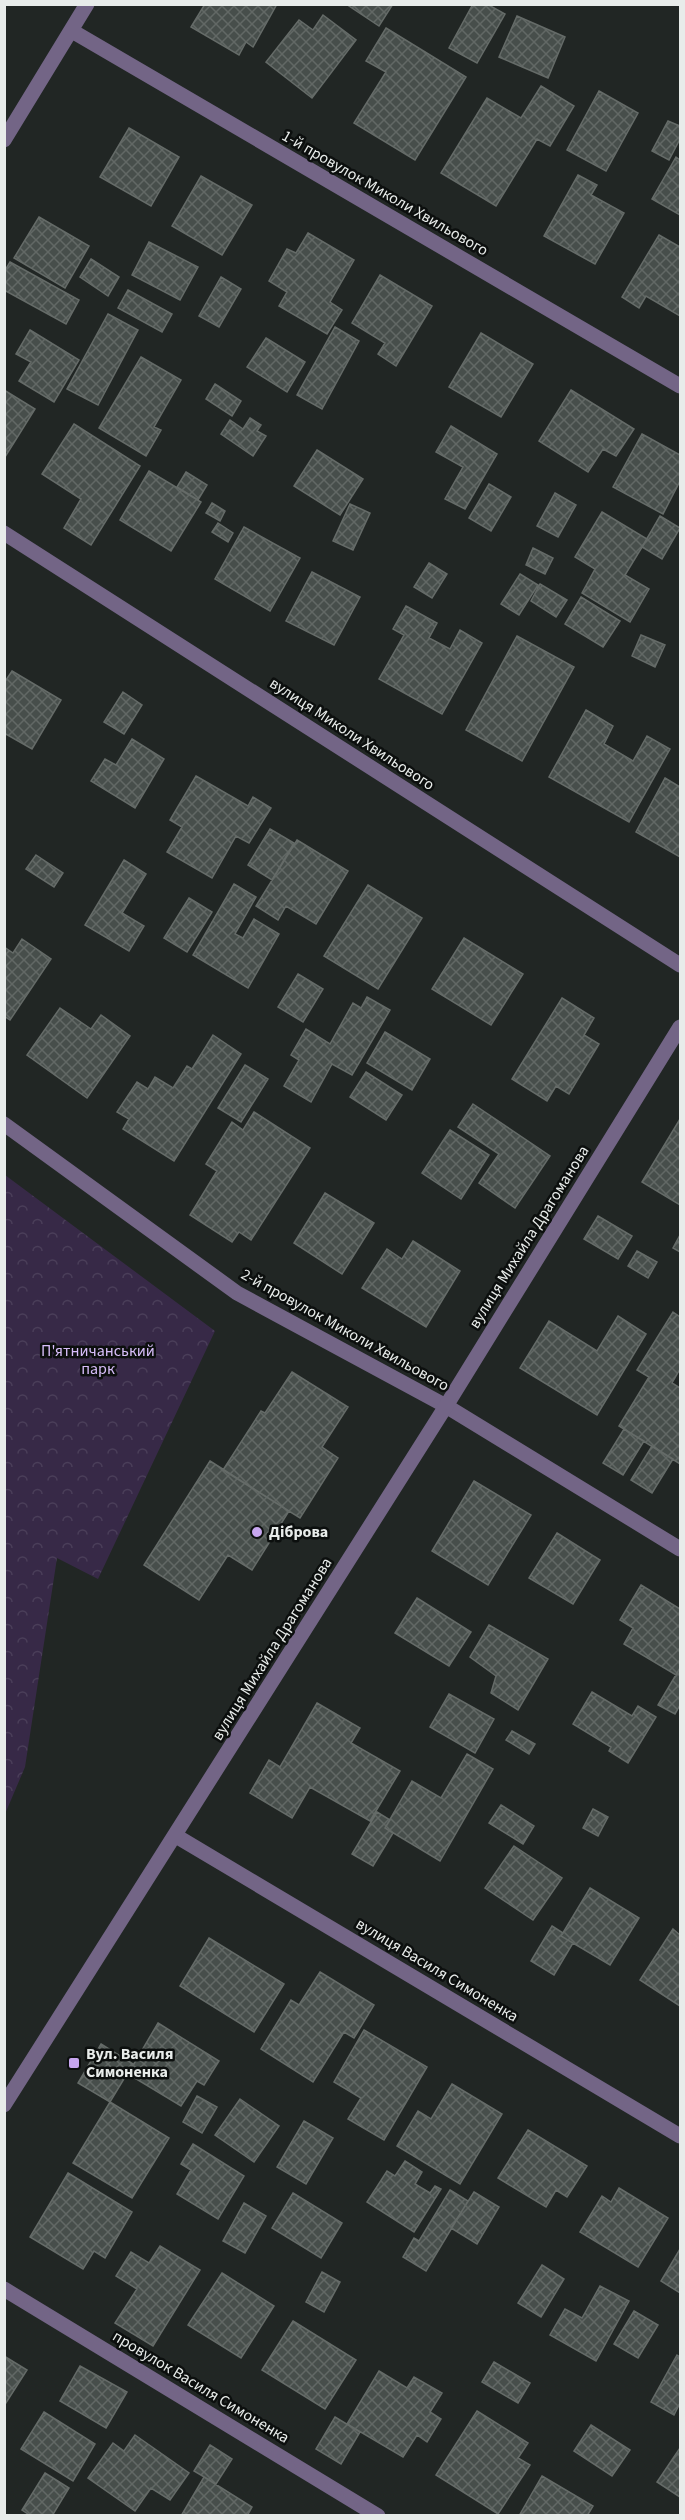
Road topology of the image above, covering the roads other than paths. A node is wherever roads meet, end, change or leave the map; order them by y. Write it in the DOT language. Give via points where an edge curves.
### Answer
graph roads {
  1 [pos="87,4"];
  2 [pos="72,31"];
  3 [pos="4,140"];
  4 [pos="681,386"];
  5 [pos="4,533"];
  6 [pos="681,965"];
  7 [pos="681,1027"];
  8 [pos="4,1124"];
  9 [pos="446,1406"];
  10 [pos="681,1549"];
  11 [pos="176,1836"];
  12 [pos="4,2105"];
  13 [pos="681,2136"];
  14 [pos="4,2289"];
  15 [pos="378,2516"];
  1 -- 2 [label="street"];
  2 -- 3 [label="street"];
  2 -- 4 [label="street, 1-й провулок Миколи Хвильового"];
  5 -- 6 [label="street, вулиця Миколи Хвильового"];
  7 -- 9 [label="street, вулиця Михайла Драгоманова"];
  8 -- 9 [label="street, 2-й провулок Миколи Хвильового" via="237,1293"];
  9 -- 10 [label="street, 2-й провулок Миколи Хвильового"];
  9 -- 11 [label="street, вулиця Михайла Драгоманова"];
  11 -- 12 [label="street, вулиця Михайла Драгоманова"];
  11 -- 13 [label="street, вулиця Василя Симоненка"];
  14 -- 15 [label="street, провулок Василя Симоненка"];
}
